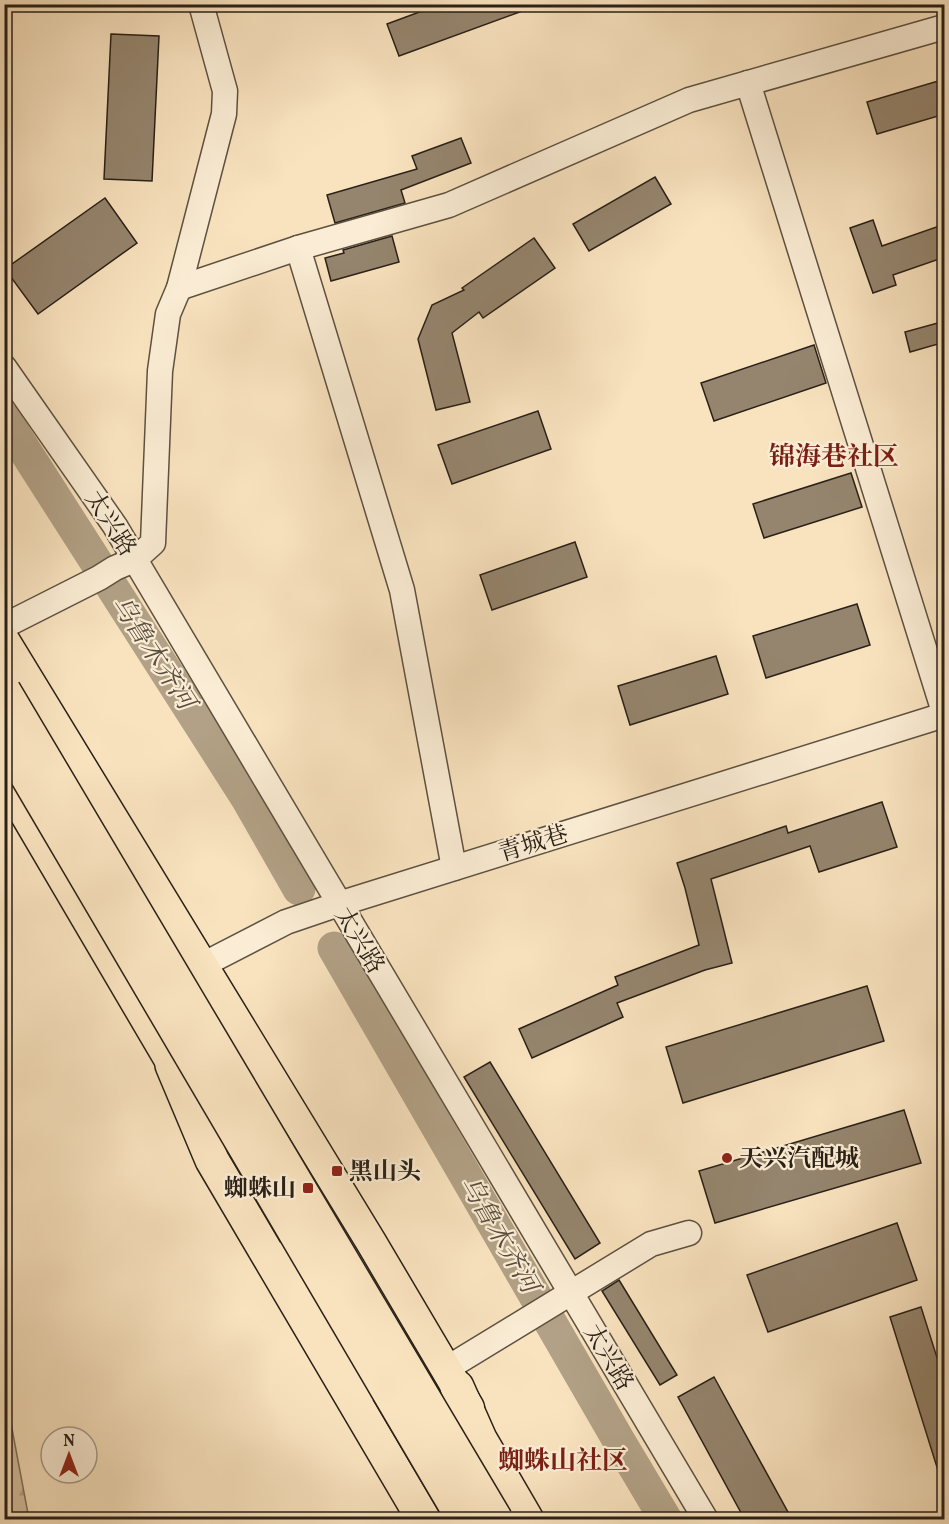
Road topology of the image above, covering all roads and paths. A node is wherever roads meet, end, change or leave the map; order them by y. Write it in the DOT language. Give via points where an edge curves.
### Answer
graph roads {
  1 [pos="201,4"];
  2 [pos="945,27"];
  3 [pos="748,83"];
  4 [pos="297,248"];
  5 [pos="179,288"];
  6 [pos="4,367"];
  7 [pos="116,569"];
  8 [pos="4,626"];
  9 [pos="4,640"];
  10 [pos="4,691"];
  11 [pos="945,714"];
  12 [pos="4,738"];
  13 [pos="4,778"];
  14 [pos="454,868"];
  15 [pos="339,904"];
  16 [pos="202,965"];
  17 [pos="135,1002"];
  18 [pos="172,1065"];
  19 [pos="689,1233"];
  20 [pos="566,1297"];
  21 [pos="451,1378"];
  22 [pos="424,1520"];
  23 [pos="442,1520"];
  24 [pos="464,1520"];
  25 [pos="496,1520"];
  26 [pos="527,1520"];
  27 [pos="535,1520"];
  28 [pos="706,1520"];
  1 -- 5 [label="street" via="225,91 224,114"];
  2 -- 3 [label="street"];
  3 -- 4 [label="street" via="689,100 449,205"];
  3 -- 11 [label="street"];
  4 -- 5 [label="street"];
  4 -- 14 [label="street" via="402,590"];
  5 -- 7 [label="street" via="168,314 160,371 153,543"];
  6 -- 7 [label="street, 太兴路" via="115,526"];
  7 -- 8 [label="street"];
  7 -- 15 [label="street, 太兴路"];
  9 -- 16 [label="main road"];
  10 -- 25 [label="highway, bridge"];
  11 -- 14 [label="street, 青城巷"];
  12 -- 24 [label="highway, bridge"];
  13 -- 17 [label="main road"];
  14 -- 15 [label="street, 青城巷"];
  15 -- 16 [label="street, 青城巷" via="286,922"];
  15 -- 20 [label="street, 太兴路"];
  16 -- 17 [label="street, 青城巷"];
  16 -- 21 [label="main road"];
  17 -- 18 [label="main road"];
  18 -- 22 [label="highway" via="212,1160"];
  18 -- 23 [label="main road"];
  19 -- 20 [label="street" via="651,1244"];
  20 -- 21 [label="street"];
  20 -- 28 [label="street, 太兴路"];
  21 -- 26 [label="highway" via="480,1439"];
  21 -- 27 [label="main road"];
}
